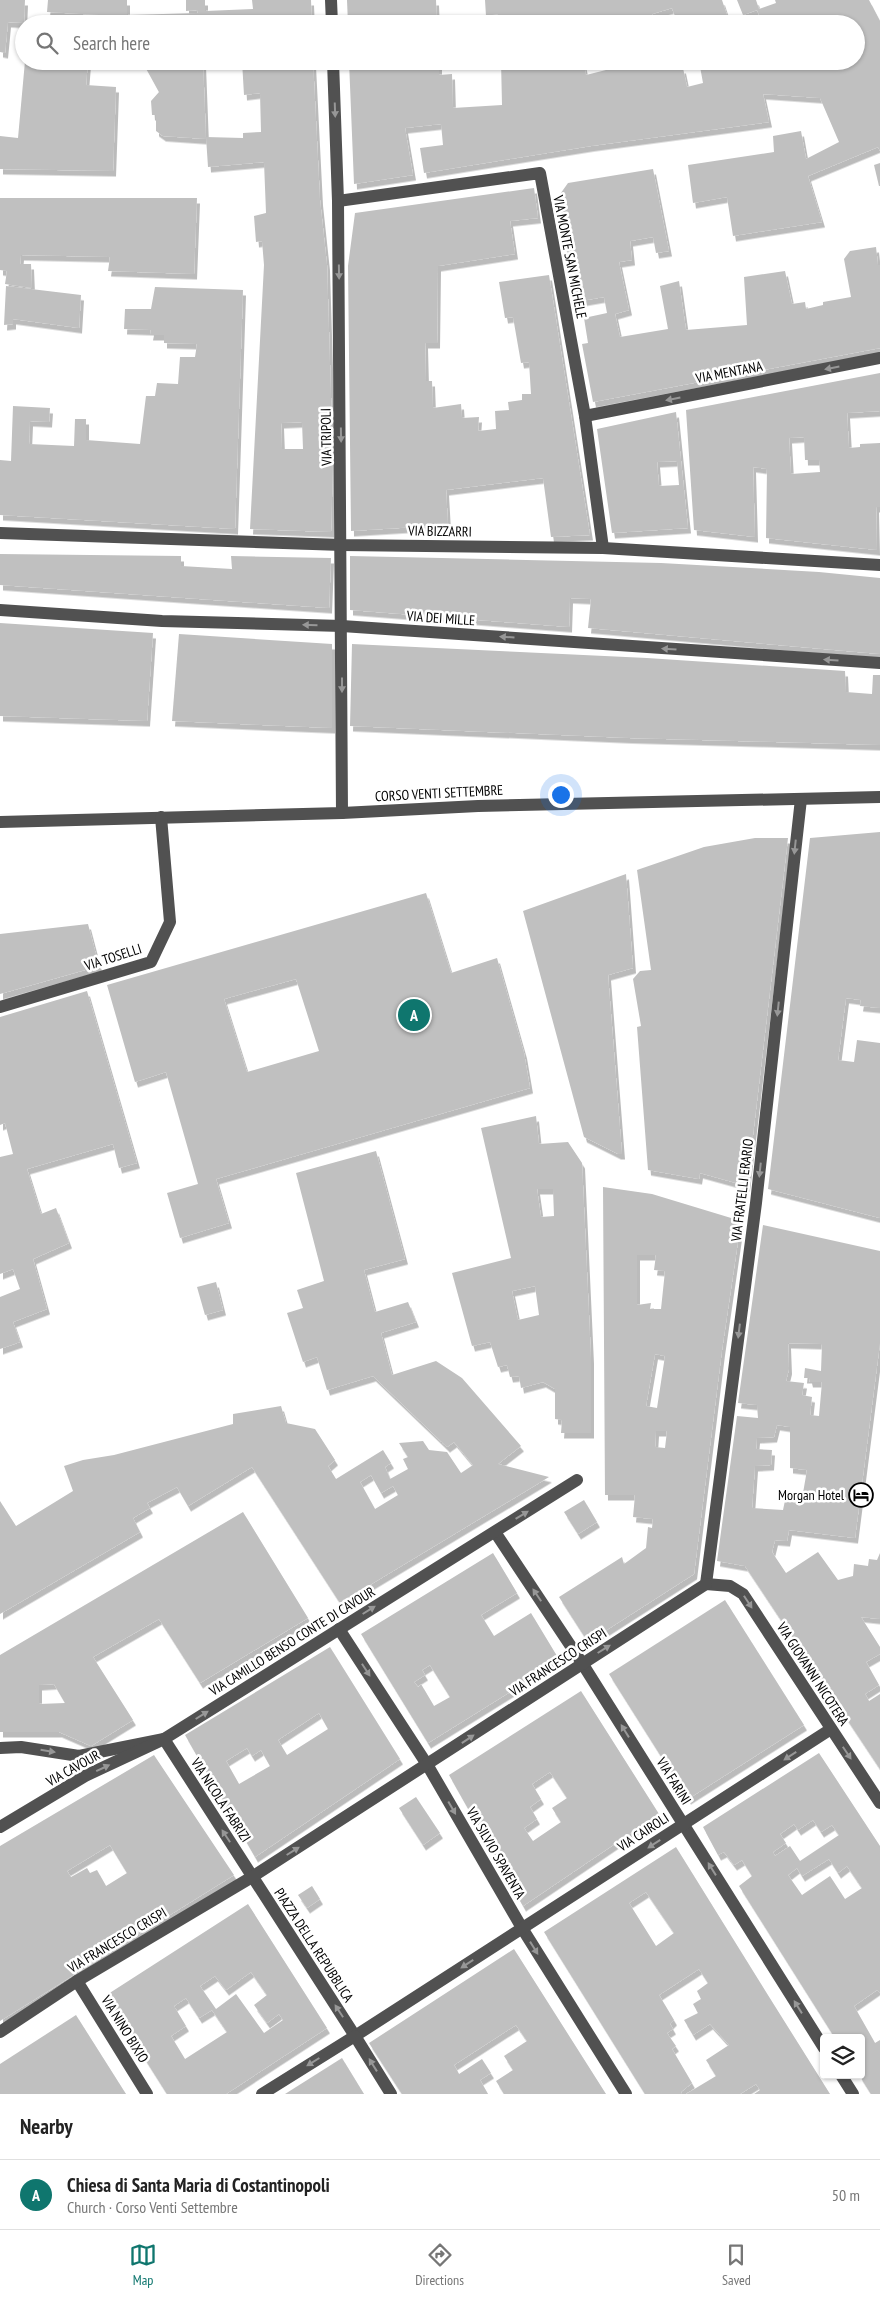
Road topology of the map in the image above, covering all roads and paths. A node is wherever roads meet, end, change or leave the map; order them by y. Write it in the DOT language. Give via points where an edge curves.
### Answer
graph roads {
  1 [pos="331,0"];
  2 [pos="332,15"];
  3 [pos="333,70"];
  4 [pos="338,201"];
  5 [pos="880,358"];
  6 [pos="585,416"];
  7 [pos="0,532"];
  8 [pos="342,545"];
  9 [pos="603,548"];
  10 [pos="880,565"];
  11 [pos="0,610"];
  12 [pos="342,626"];
  13 [pos="880,663"];
  14 [pos="880,797"];
  15 [pos="801,799"];
  16 [pos="342,813"];
  17 [pos="161,817"];
  18 [pos="0,822"];
  19 [pos="0,1007"];
  20 [pos="578,1480"];
  21 [pos="495,1532"];
  22 [pos="706,1584"];
  23 [pos="339,1629"];
  24 [pos="582,1663"];
  25 [pos="831,1729"];
  26 [pos="164,1739"];
  27 [pos="0,1748"];
  28 [pos="428,1766"];
  29 [pos="880,1803"];
  30 [pos="684,1824"];
  31 [pos="0,1828"];
  32 [pos="252,1878"];
  33 [pos="522,1928"];
  34 [pos="77,1981"];
  35 [pos="0,2032"];
  36 [pos="355,2036"];
  37 [pos="820,2042"];
  38 [pos="843,2079"];
  39 [pos="147,2094"];
  40 [pos="262,2094"];
  41 [pos="390,2094"];
  42 [pos="626,2094"];
  43 [pos="852,2094"];
  1 -- 2 [label="street"];
  3 -- 4 [label="street, VIA TRIPOLI, one-way"];
  4 -- 6 [label="street, VIA MONTE SAN MICHELE" via="540,173"];
  4 -- 8 [label="street, VIA TRIPOLI, one-way"];
  5 -- 6 [label="street, VIA MENTANA, one-way"];
  6 -- 9 [label="street, VIA MONTE SAN MICHELE"];
  7 -- 8 [label="street, VIA BIZZARRI"];
  8 -- 9 [label="street, VIA BIZZARRI"];
  8 -- 12 [label="street, VIA TRIPOLI"];
  9 -- 10 [label="street, VIA BIZZARRI"];
  12 -- 11 [label="street, VIA DEI MILLE, one-way" via="162,621"];
  13 -- 12 [label="street, VIA DEI MILLE, one-way"];
  12 -- 16 [label="street, VIA TRIPOLI, one-way"];
  14 -- 15 [label="street, CORSO VENTI SETTEMBRE"];
  15 -- 16 [label="street, CORSO VENTI SETTEMBRE" via="478,806"];
  15 -- 22 [label="street, VIA FRATELLI ERARIO, one-way" via="756,1204"];
  16 -- 17 [label="street, CORSO VENTI SETTEMBRE"];
  17 -- 18 [label="street, CORSO VENTI SETTEMBRE"];
  17 -- 19 [label="street, VIA TOSELLI" via="170,922 151,962"];
  21 -- 20 [label="street, VIA CAMILLO BENSO CONTE DI CAVOUR, one-way"];
  23 -- 21 [label="street, VIA CAMILLO BENSO CONTE DI CAVOUR, one-way"];
  24 -- 21 [label="street, VIA FARINI, one-way"];
  24 -- 22 [label="street, VIA FRANCESCO CRISPI, one-way"];
  22 -- 25 [label="street, VIA GIOVANNI NICOTERA, one-way" via="730,1586 743,1594"];
  26 -- 23 [label="street, VIA CAMILLO BENSO CONTE DI CAVOUR, one-way"];
  23 -- 28 [label="street, VIA SILVIO SPAVENTA, one-way"];
  28 -- 24 [label="street, VIA FRANCESCO CRISPI, one-way"];
  30 -- 24 [label="street, VIA FARINI, one-way"];
  25 -- 29 [label="street, VIA GIOVANNI NICOTERA, one-way"];
  25 -- 30 [label="street, VIA CAIROLI, one-way"];
  27 -- 26 [label="street, VIA CAMILLO BENSO CONTE DI CAVOUR, one-way" via="21,1747 79,1756"];
  31 -- 26 [label="street, VIA CAVOUR, one-way" via="85,1776"];
  32 -- 26 [label="street, VIA NICOLA FABRIZI, one-way"];
  32 -- 28 [label="street, one-way"];
  28 -- 33 [label="street, VIA SILVIO SPAVENTA, one-way"];
  30 -- 33 [label="street, VIA CAIROLI, one-way"];
  37 -- 30 [label="street, VIA FARINI, one-way"];
  32 -- 34 [label="street, VIA FRANCESCO CRISPI"];
  36 -- 32 [label="street, PIAZZA DELLA REPUBBLICA, one-way"];
  33 -- 36 [label="street, one-way"];
  33 -- 42 [label="street, VIA SILVIO SPAVENTA, one-way"];
  34 -- 35 [label="street, VIA FRANCESCO CRISPI"];
  34 -- 39 [label="street, VIA NINO BIXIO"];
  36 -- 40 [label="street, one-way"];
  41 -- 36 [label="street, one-way"];
  38 -- 43 [label="street"];
}
